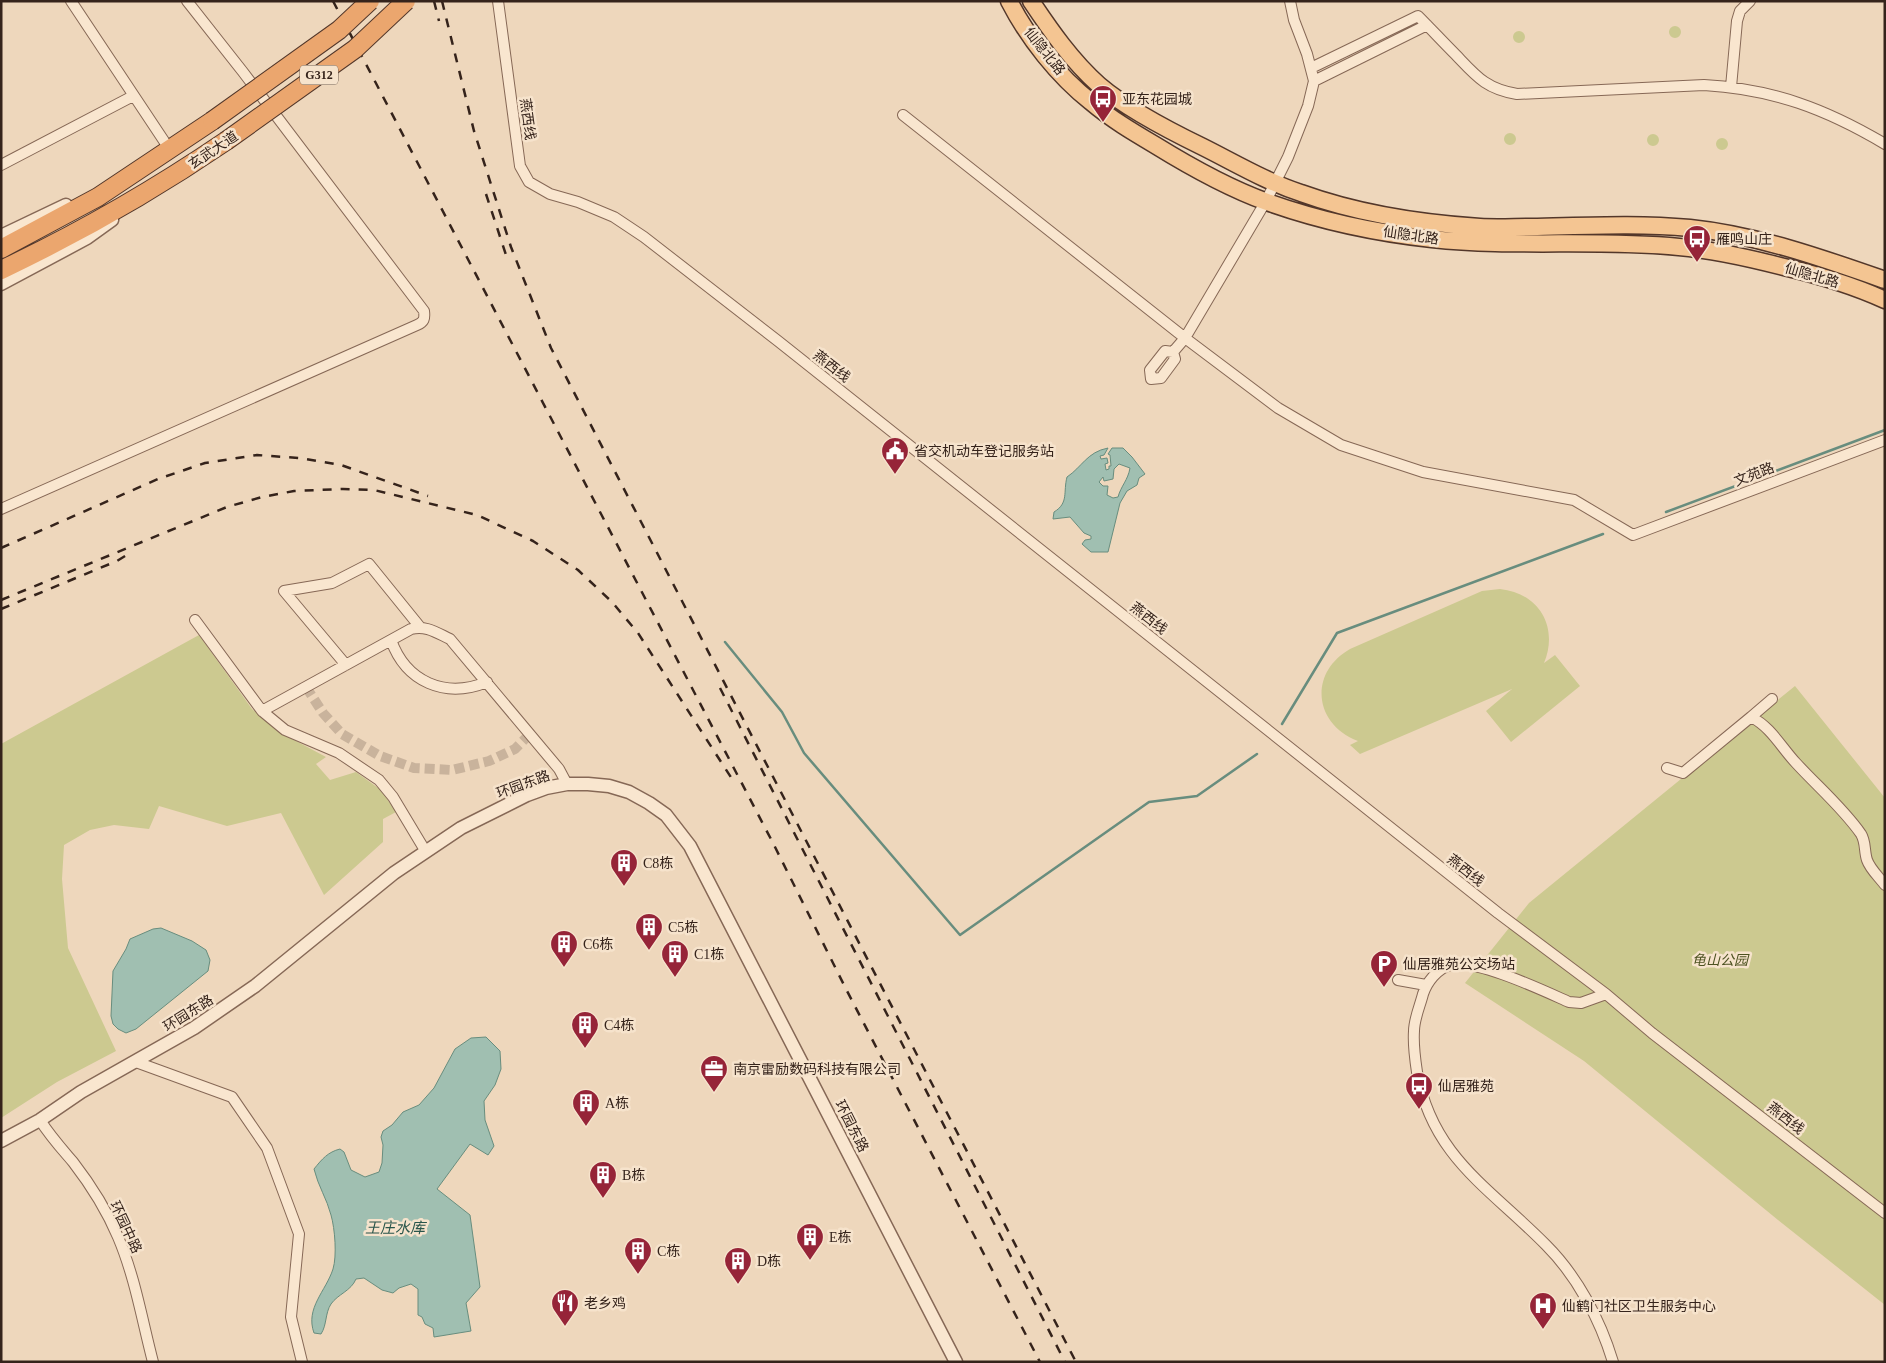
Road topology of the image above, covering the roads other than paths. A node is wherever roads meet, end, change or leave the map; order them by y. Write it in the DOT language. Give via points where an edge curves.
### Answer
graph roads {
  1 [pos="71,1"];
  2 [pos="187,1"];
  3 [pos="370,1"];
  4 [pos="406,1"];
  5 [pos="498,1"];
  6 [pos="1009,1"];
  7 [pos="1031,1"];
  8 [pos="1290,1"];
  9 [pos="1750,1"];
  10 [pos="1427,25"];
  11 [pos="1311,68"];
  12 [pos="1314,81"];
  13 [pos="1731,86"];
  14 [pos="134,96"];
  15 [pos="903,115"];
  16 [pos="1885,144"];
  17 [pos="170,150"];
  18 [pos="151,163"];
  19 [pos="1,165"];
  20 [pos="175,176"];
  21 [pos="1276,183"];
  22 [pos="1266,201"];
  23 [pos="1,236"];
  24 [pos="1,249"];
  25 [pos="1,270"];
  26 [pos="1885,280"];
  27 [pos="1,284"];
  28 [pos="1885,300"];
  29 [pos="1185,338"];
  30 [pos="1173,352"];
  31 [pos="1885,440"];
  32 [pos="1,509"];
  33 [pos="195,620"];
  34 [pos="420,627"];
  35 [pos="390,640"];
  36 [pos="346,665"];
  37 [pos="487,682"];
  38 [pos="1772,699"];
  39 [pos="262,711"];
  40 [pos="1751,717"];
  41 [pos="1667,768"];
  42 [pos="567,784"];
  43 [pos="426,852"];
  44 [pos="1885,884"];
  45 [pos="1398,980"];
  46 [pos="1426,985"];
  47 [pos="1606,994"];
  48 [pos="136,1062"];
  49 [pos="40,1120"];
  50 [pos="1,1141"];
  51 [pos="1885,1213"];
  52 [pos="153,1362"];
  53 [pos="302,1362"];
  54 [pos="956,1362"];
  55 [pos="1613,1362"];
  1 -- 14 [label="street"];
  2 -- 32 [label="street" via="418,303 425,317 417,326"];
  3 -- 17 [label="highway, 玄武大道 / G312, bridge" via="339,30"];
  4 -- 20 [label="highway, 玄武大道 / G312, bridge" via="355,48"];
  5 -- 47 [label="street, 燕西线" via="520,166 529,182 550,194 614,217 644,237 1498,913"];
  6 -- 22 [label="main road, 仙隐北路" via="1033,39 1089,101 1169,154"];
  7 -- 21 [label="main road, 仙隐北路" via="1082,69 1101,86 1179,136"];
  8 -- 11 [label="street"];
  9 -- 13 [label="street" via="1740,11 1737,21"];
  10 -- 11 [label="street" via="1418,16"];
  10 -- 12 [label="street"];
  10 -- 13 [label="street" via="1476,77 1492,87 1517,94"];
  11 -- 12 [label="street"];
  12 -- 21 [label="street" via="1308,106"];
  13 -- 16 [label="street" via="1775,94 1812,107"];
  14 -- 17 [label="street"];
  14 -- 19 [label="street"];
  15 -- 29 [label="street"];
  17 -- 18 [label="highway, 玄武大道 / G312"];
  18 -- 23 [label="street"];
  18 -- 24 [label="highway, 玄武大道 / G312" via="98,197"];
  20 -- 25 [label="highway, 玄武大道 / G312" via="125,206"];
  20 -- 27 [label="street" via="87,238"];
  21 -- 22 [label="street"];
  21 -- 26 [label="main road, 仙隐北路" via="1350,208 1436,223 1483,227 1634,224 1692,228 1777,246"];
  22 -- 28 [label="main road, 仙隐北路" via="1346,224 1435,239 1633,244 1717,251 1833,279"];
  22 -- 29 [label="street"];
  29 -- 30 [label="street"];
  29 -- 31 [label="street, 文苑路" via="1278,408 1341,445 1423,472 1574,500 1633,535"];
  33 -- 39 [label="street"];
  34 -- 35 [label="street"];
  34 -- 36 [label="street" via="369,564 332,583 284,591"];
  34 -- 37 [label="street" via="450,639"];
  35 -- 36 [label="street"];
  35 -- 37 [label="street" via="410,671 433,685 460,689"];
  36 -- 39 [label="street"];
  37 -- 42 [label="street" via="559,769"];
  38 -- 40 [label="street"];
  39 -- 43 [label="street" via="285,730 339,753 379,780"];
  40 -- 41 [label="street" via="1683,773"];
  40 -- 44 [label="street" via="1764,724 1850,820 1865,843 1868,863"];
  42 -- 43 [label="street, 环园东路" via="546,788 492,811"];
  42 -- 54 [label="street, 环园东路" via="609,786 629,792 666,816 690,846"];
  43 -- 48 [label="street, 环园东路" via="394,873 230,1004"];
  45 -- 46 [label="street"];
  46 -- 47 [label="street" via="1434,975 1450,965 1468,965 1568,1002 1581,1004"];
  46 -- 55 [label="street" via="1414,1030 1414,1052 1427,1109 1439,1134 1465,1169 1547,1246 1564,1267 1579,1287 1602,1331"];
  47 -- 51 [label="street, 燕西线"];
  48 -- 49 [label="street, 环园东路" via="81,1092"];
  48 -- 53 [label="street" via="232,1097 267,1148 298,1234 291,1318"];
  49 -- 50 [label="street, 环园东路"];
  49 -- 52 [label="street, 环园中路" via="88,1184 118,1236"];
}
